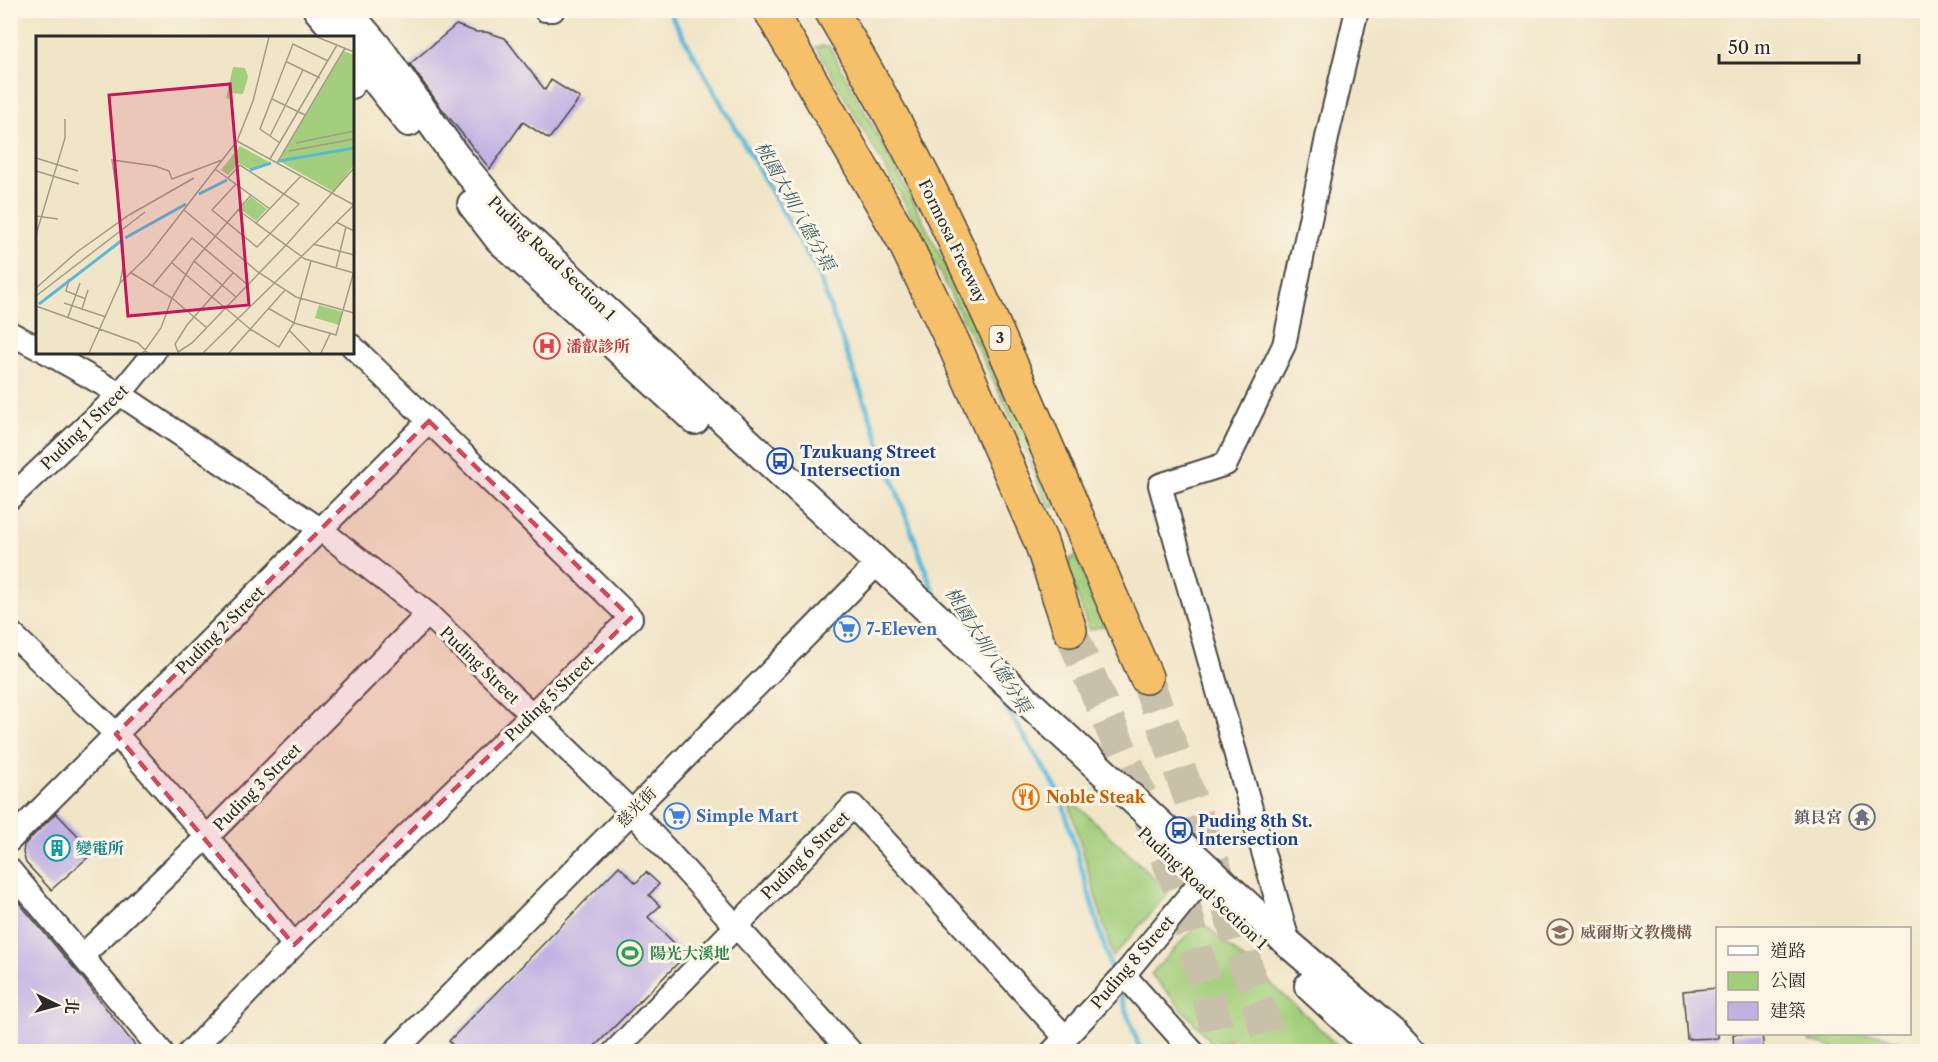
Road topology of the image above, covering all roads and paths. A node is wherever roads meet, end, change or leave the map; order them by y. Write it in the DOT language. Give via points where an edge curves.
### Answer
graph roads {
  1 [pos="318,10"];
  2 [pos="346,10"];
  3 [pos="545,10"];
  4 [pos="553,10"];
  5 [pos="770,10"];
  6 [pos="831,10"];
  7 [pos="1358,10"];
  8 [pos="340,36"];
  9 [pos="363,63"];
  10 [pos="10,333"];
  11 [pos="36,347"];
  12 [pos="354,348"];
  13 [pos="50,354"];
  14 [pos="152,354"];
  15 [pos="120,394"];
  16 [pos="429,421"];
  17 [pos="10,498"];
  18 [pos="1077,521"];
  19 [pos="320,529"];
  20 [pos="1041,542"];
  21 [pos="871,570"];
  22 [pos="428,614"];
  23 [pos="1070,630"];
  24 [pos="10,632"];
  25 [pos="1146,677"];
  26 [pos="532,715"];
  27 [pos="116,734"];
  28 [pos="632,812"];
  29 [pos="207,837"];
  30 [pos="10,840"];
  31 [pos="10,870"];
  32 [pos="1203,877"];
  33 [pos="735,926"];
  34 [pos="294,945"];
  35 [pos="83,956"];
  36 [pos="1289,956"];
  37 [pos="1124,975"];
  38 [pos="1059,1044"];
  39 [pos="839,1047"];
  40 [pos="162,1052"];
  41 [pos="190,1052"];
  42 [pos="394,1052"];
  43 [pos="614,1052"];
  44 [pos="1193,1052"];
  45 [pos="1380,1052"];
  46 [pos="1411,1052"];
  1 -- 8 [label="street"];
  2 -- 9 [label="street, Puding Road Section 1"];
  3 -- 4 [label="street"];
  5 -- 20 [label="highway" via="904,241"];
  6 -- 18 [label="highway, Formosa Freeway / 3" via="948,225"];
  7 -- 36 [label="street" via="1284,345 1226,464 1160,486"];
  9 -- 21 [label="street, Puding Road Section 1" via="456,158 507,219"];
  10 -- 11 [label="street"];
  12 -- 16 [label="street, Puding 5 Street"];
  13 -- 15 [label="street, Puding Street"];
  14 -- 15 [label="street, Puding 1 Street"];
  15 -- 17 [label="street, Puding 1 Street"];
  15 -- 19 [label="street, Puding Street"];
  16 -- 19 [label="street, Puding 2 Street"];
  16 -- 26 [label="street, Puding 5 Street" via="631,618"];
  18 -- 20 [label="highway"];
  18 -- 25 [label="highway, Formosa Freeway / 3"];
  19 -- 22 [label="street, Puding Street"];
  19 -- 27 [label="street, Puding 2 Street"];
  20 -- 23 [label="highway"];
  21 -- 28 [label="street, 慈光街"];
  21 -- 32 [label="street, Puding Road Section 1"];
  22 -- 26 [label="street, Puding Street"];
  22 -- 29 [label="street, Puding 3 Street"];
  24 -- 27 [label="street"];
  26 -- 28 [label="street, Puding Street"];
  26 -- 34 [label="street, Puding 5 Street"];
  27 -- 29 [label="street"];
  27 -- 30 [label="street, Puding 2 Street"];
  28 -- 33 [label="street, Puding Street"];
  28 -- 42 [label="street, 慈光街"];
  29 -- 34 [label="street"];
  29 -- 35 [label="street, Puding 3 Street"];
  31 -- 35 [label="street"];
  32 -- 36 [label="street, Puding Road Section 1"];
  32 -- 37 [label="street, Puding 8 Street"];
  33 -- 38 [label="street, Puding 6 Street" via="853,806"];
  33 -- 39 [label="street, Puding Street"];
  33 -- 43 [label="street, Puding 6 Street"];
  34 -- 41 [label="street, Puding 5 Street"];
  35 -- 40 [label="street"];
  36 -- 45 [label="street"];
  36 -- 46 [label="street" via="1395,1035"];
  37 -- 38 [label="street, Puding 8 Street"];
  37 -- 44 [label="street"];
}
